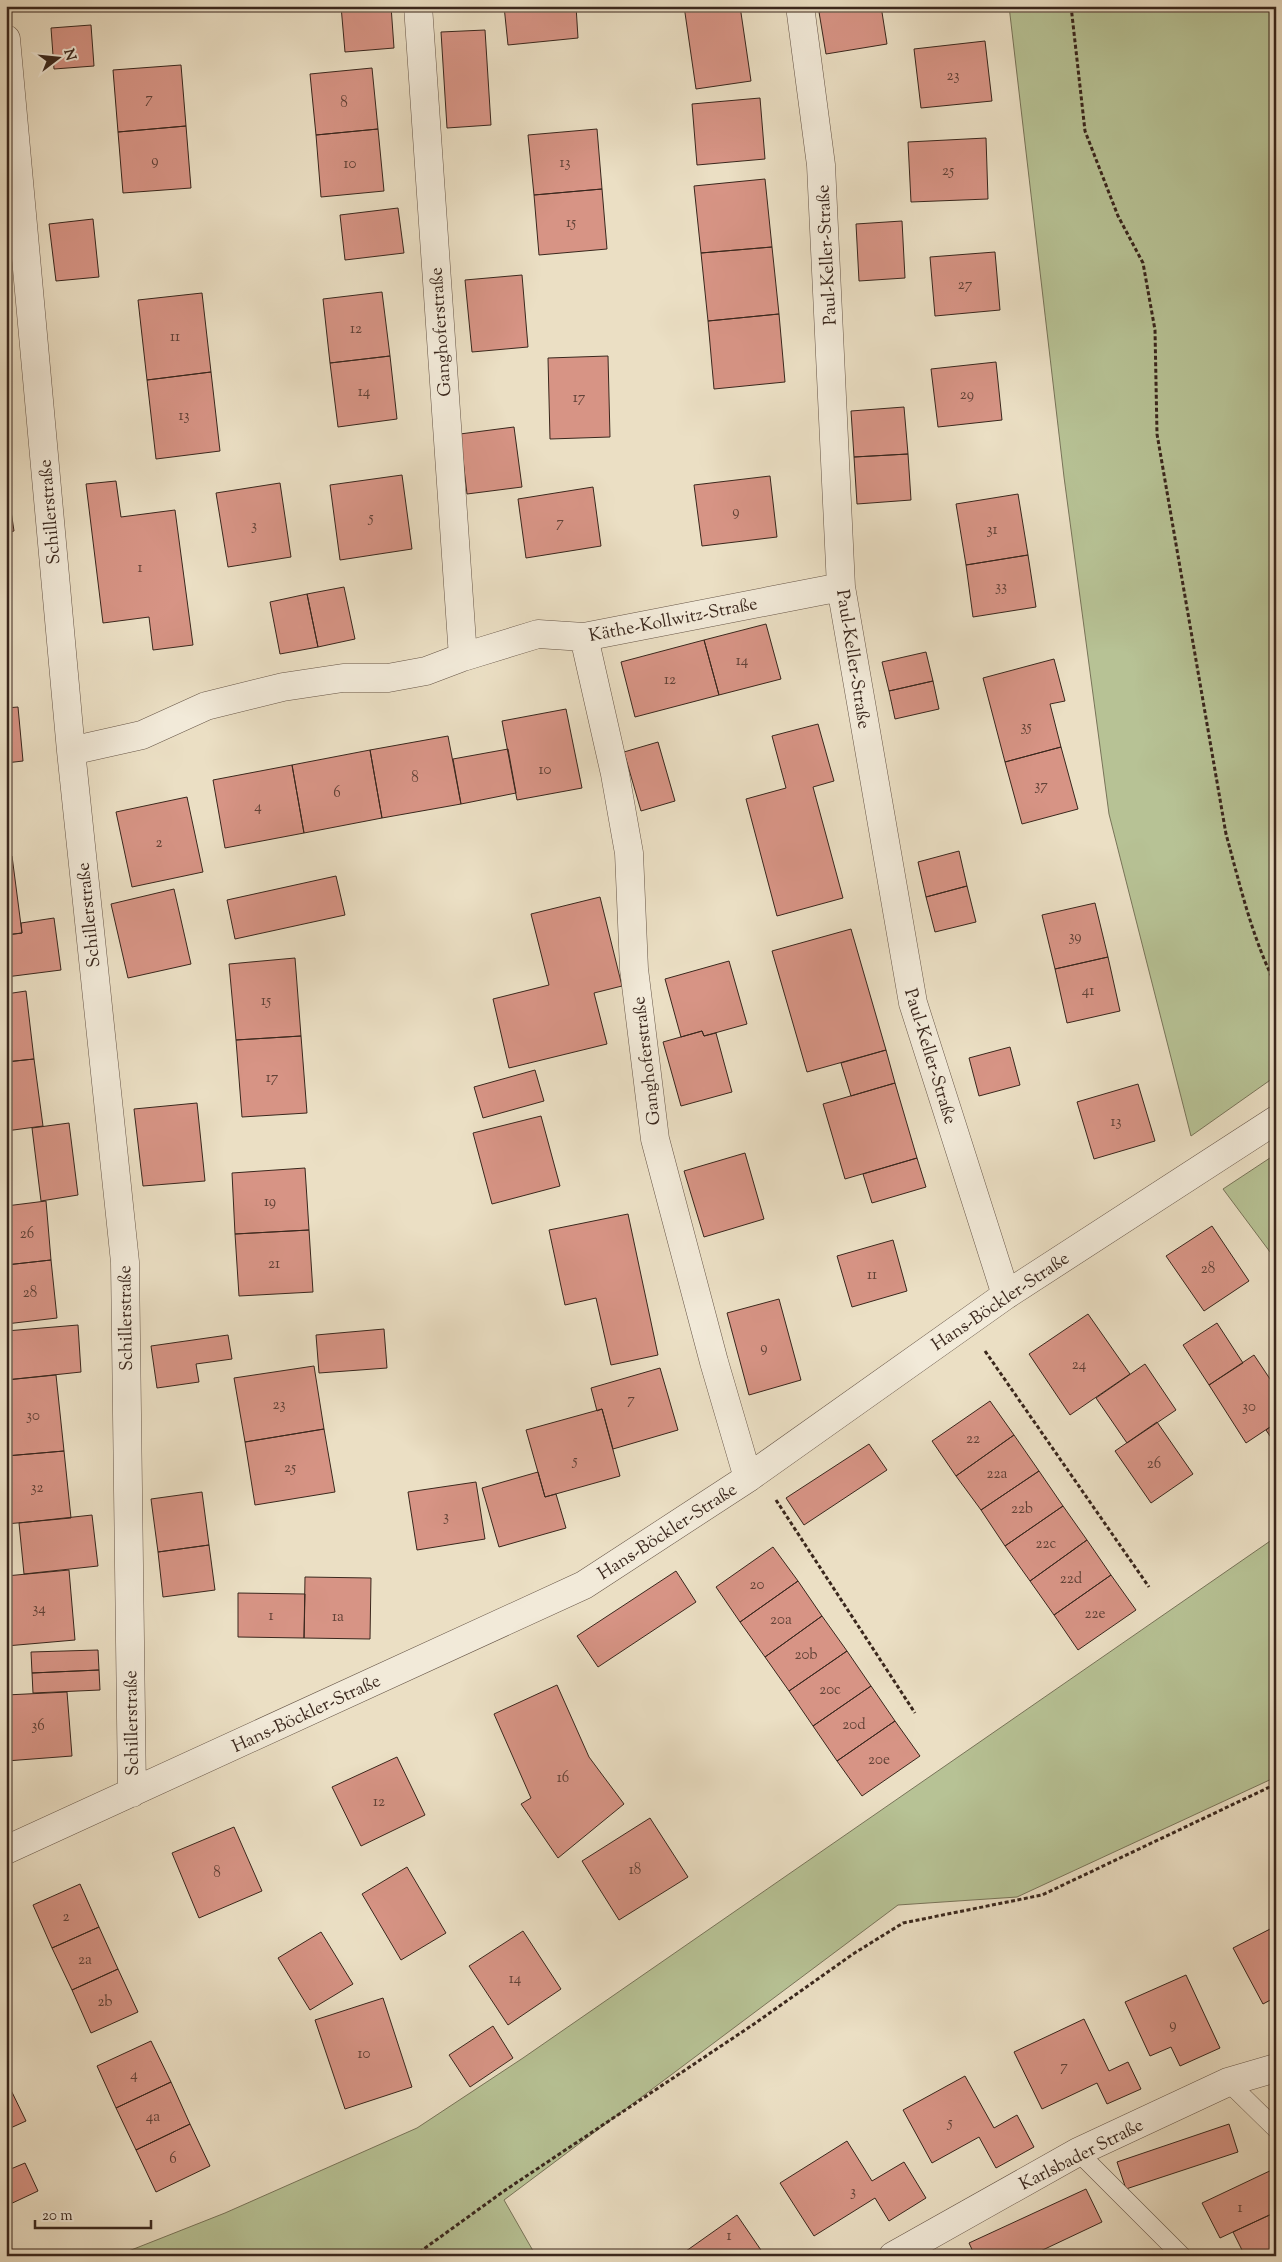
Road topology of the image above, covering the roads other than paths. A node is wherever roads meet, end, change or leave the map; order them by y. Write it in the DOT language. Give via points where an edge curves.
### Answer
graph roads {
  1 [pos="418,6"];
  2 [pos="800,6"];
  3 [pos="6,39"];
  4 [pos="841,587"];
  5 [pos="584,637"];
  6 [pos="463,657"];
  7 [pos="71,752"];
  8 [pos="1276,1120"];
  9 [pos="1006,1295"];
  10 [pos="753,1475"];
  11 [pos="132,1793"];
  12 [pos="6,1850"];
  13 [pos="1276,2068"];
  14 [pos="1228,2082"];
  15 [pos="1276,2129"];
  16 [pos="1078,2152"];
  17 [pos="893,2256"];
  18 [pos="1182,2256"];
  1 -- 6 [label="street, Ganghoferstraße"];
  2 -- 4 [label="street, Paul-Keller-Straße" via="821,165"];
  3 -- 7 [label="street, Schillerstraße"];
  4 -- 5 [label="street, Käthe-Kollwitz-Straße"];
  4 -- 9 [label="street, Paul-Keller-Straße" via="913,1003"];
  5 -- 6 [label="street, Käthe-Kollwitz-Straße" via="538,634"];
  5 -- 10 [label="street, Ganghoferstraße" via="629,853 634,968 655,1139 714,1362"];
  6 -- 7 [label="street, Käthe-Kollwitz-Straße" via="426,671 388,678 343,678 283,687 206,706 142,735"];
  7 -- 11 [label="street, Schillerstraße" via="125,1262"];
  8 -- 9 [label="street, Hans-Böckler-Straße"];
  9 -- 10 [label="street, Hans-Böckler-Straße"];
  10 -- 11 [label="street, Hans-Böckler-Straße" via="584,1585"];
  11 -- 12 [label="street, Hans-Böckler-Straße"];
  13 -- 14 [label="street, Karlsbader Straße"];
  14 -- 15 [label="lane"];
  14 -- 16 [label="street, Karlsbader Straße"];
  16 -- 17 [label="street, Karlsbader Straße"];
  16 -- 18 [label="lane"];
}
